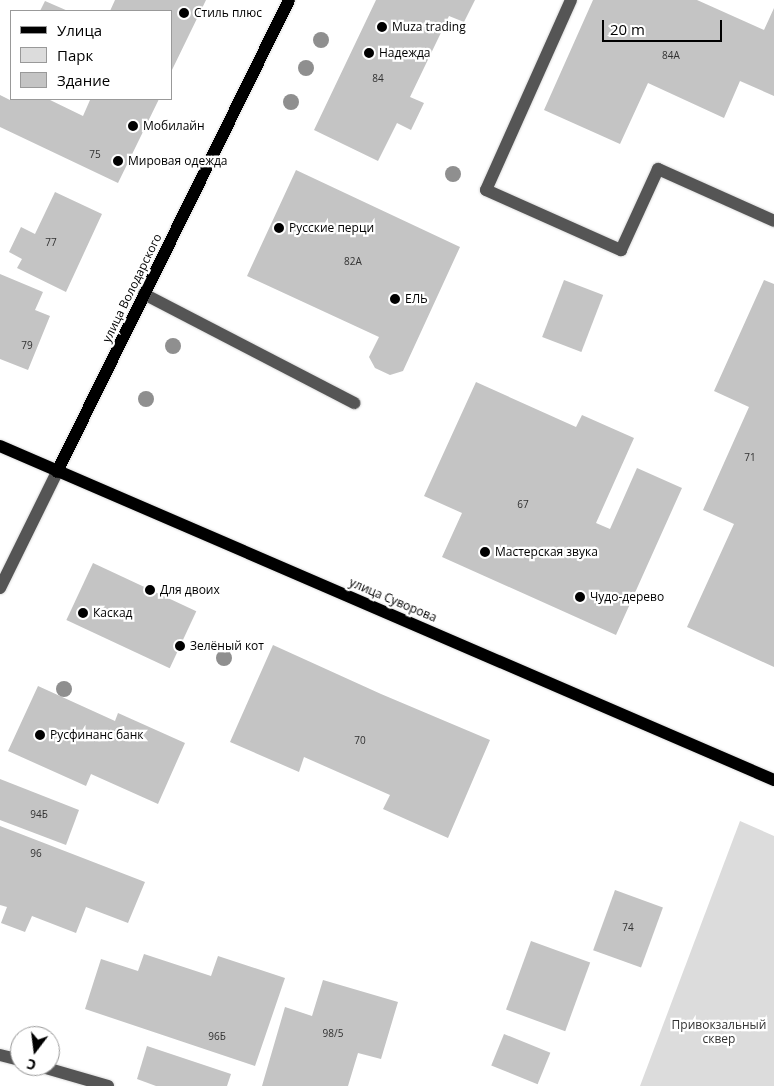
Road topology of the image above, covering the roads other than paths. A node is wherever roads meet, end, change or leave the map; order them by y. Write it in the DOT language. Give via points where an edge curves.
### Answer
graph roads {
  1 [pos="289,0"];
  2 [pos="568,1"];
  3 [pos="774,222"];
  4 [pos="144,294"];
  5 [pos="354,403"];
  6 [pos="0,446"];
  7 [pos="57,472"];
  8 [pos="0,588"];
  9 [pos="774,780"];
  10 [pos="60,1072"];
  11 [pos="108,1086"];
  1 -- 4 [label="main road, улица Володарского"];
  2 -- 3 [label="street" via="486,190 621,250 658,169"];
  4 -- 5 [label="street"];
  4 -- 7 [label="main road, улица Володарского"];
  6 -- 7 [label="main road, улица Суворова"];
  7 -- 8 [label="street, улица Володарского"];
  7 -- 9 [label="main road, улица Суворова"];
  10 -- 11 [label="street"];
}
